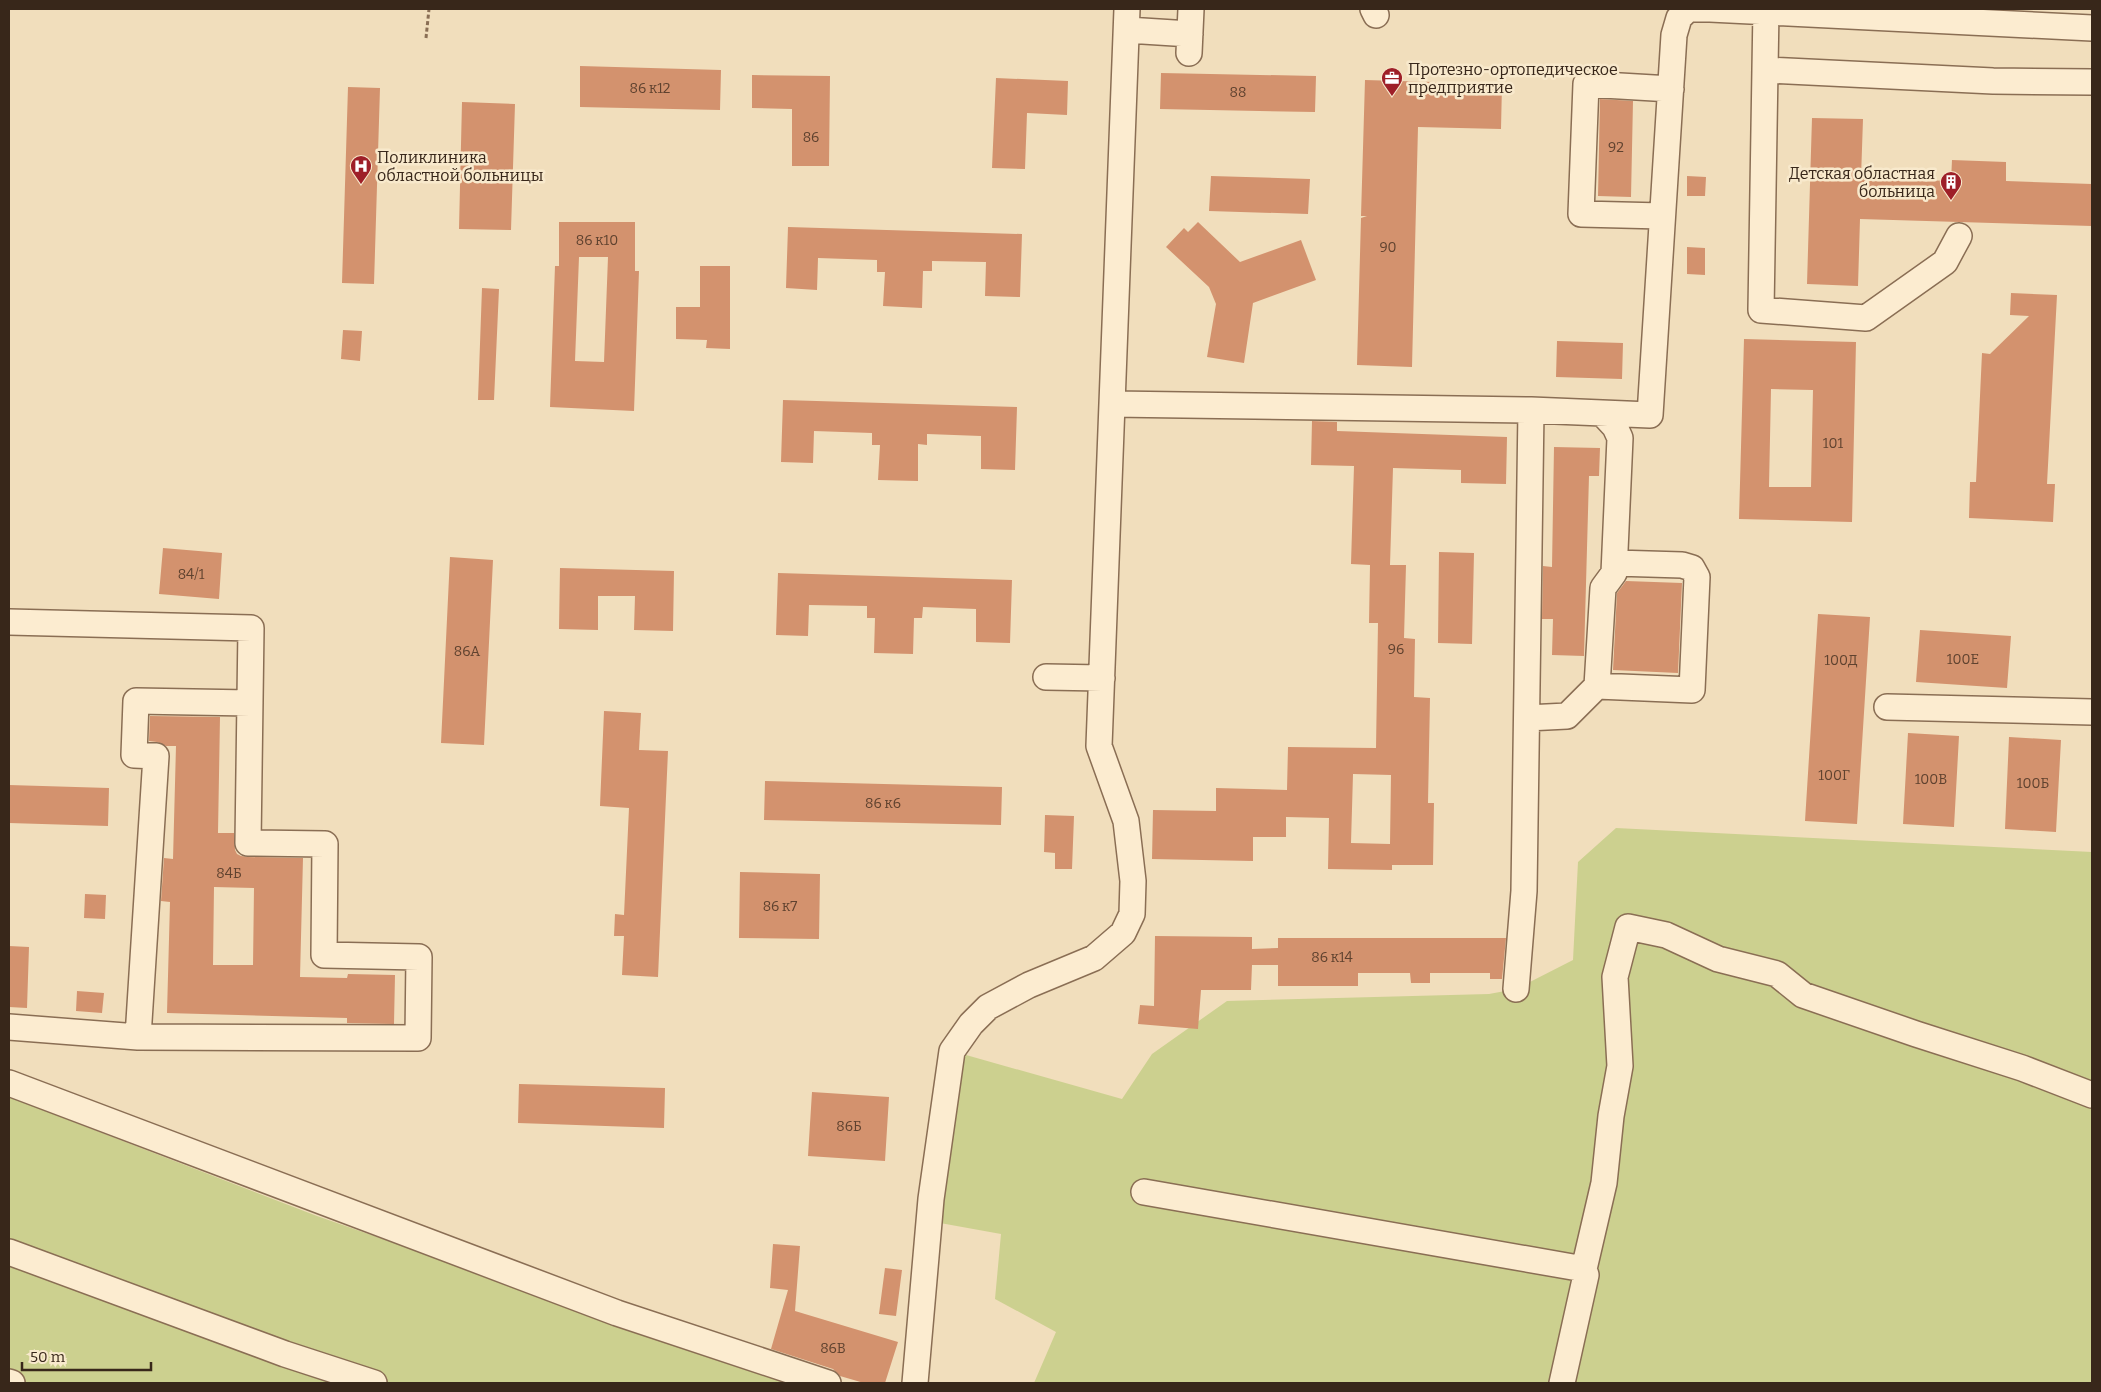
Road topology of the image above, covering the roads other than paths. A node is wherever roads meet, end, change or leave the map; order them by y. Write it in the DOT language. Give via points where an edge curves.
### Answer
graph roads {
  1 [pos="1191,9"];
  2 [pos="1706,9"];
  3 [pos="1710,9"];
  4 [pos="1766,10"];
  5 [pos="2049,17"];
  6 [pos="1127,20"];
  7 [pos="2092,28"];
  8 [pos="1766,70"];
  9 [pos="2092,82"];
  10 [pos="1671,88"];
  11 [pos="1662,216"];
  12 [pos="1959,236"];
  13 [pos="1113,404"];
  14 [pos="1531,410"];
  15 [pos="1602,412"];
  16 [pos="1614,563"];
  17 [pos="9,622"];
  18 [pos="1046,677"];
  19 [pos="1102,678"];
  20 [pos="1597,686"];
  21 [pos="250,703"];
  22 [pos="1886,708"];
  23 [pos="2092,712"];
  24 [pos="1527,718"];
  25 [pos="1516,989"];
  26 [pos="9,1027"];
  27 [pos="138,1037"];
  28 [pos="9,1084"];
  29 [pos="2092,1095"];
  30 [pos="1144,1192"];
  31 [pos="9,1252"];
  32 [pos="1584,1269"];
  33 [pos="374,1383"];
  34 [pos="828,1383"];
  35 [pos="915,1383"];
  36 [pos="1562,1383"];
  1 -- 6 [label="street" via="1189,44"];
  2 -- 10 [label="street" via="1688,9 1679,18 1674,35"];
  3 -- 4 [label="street"];
  4 -- 5 [label="street"];
  4 -- 8 [label="street"];
  5 -- 7 [label="street"];
  6 -- 13 [label="street"];
  8 -- 9 [label="street" via="1993,81"];
  8 -- 12 [label="street" via="1762,310 1866,318 1944,262"];
  10 -- 11 [label="street"];
  10 -- 11 [label="street" via="1586,84 1581,214"];
  11 -- 15 [label="street" via="1650,415"];
  13 -- 14 [label="street"];
  13 -- 19 [label="street"];
  14 -- 15 [label="street"];
  14 -- 24 [label="street"];
  15 -- 16 [label="street" via="1620,438"];
  16 -- 20 [label="street" via="1614,573 1603,588"];
  16 -- 20 [label="street" via="1692,568 1697,577 1692,690"];
  17 -- 21 [label="street" via="251,628"];
  18 -- 19 [label="street"];
  19 -- 35 [label="street" via="1099,746 1126,821 1133,881 1132,914 1123,933 1094,958 1028,985 988,1007 952,1051 931,1199"];
  20 -- 24 [label="street" via="1567,716"];
  21 -- 27 [label="street" via="136,701 134,755 156,756"];
  21 -- 27 [label="street" via="248,843 325,844 324,955 419,957 418,1038"];
  22 -- 23 [label="street"];
  24 -- 25 [label="street" via="1524,891"];
  26 -- 27 [label="street"];
  28 -- 34 [label="street" via="617,1313"];
  29 -- 32 [label="street" via="2022,1068 1803,995 1777,974 1718,959 1666,935 1628,927 1615,977 1620,1066 1604,1184"];
  30 -- 32 [label="street"];
  31 -- 33 [label="street" via="285,1354"];
  32 -- 36 [label="street" via="1586,1276"];
}
